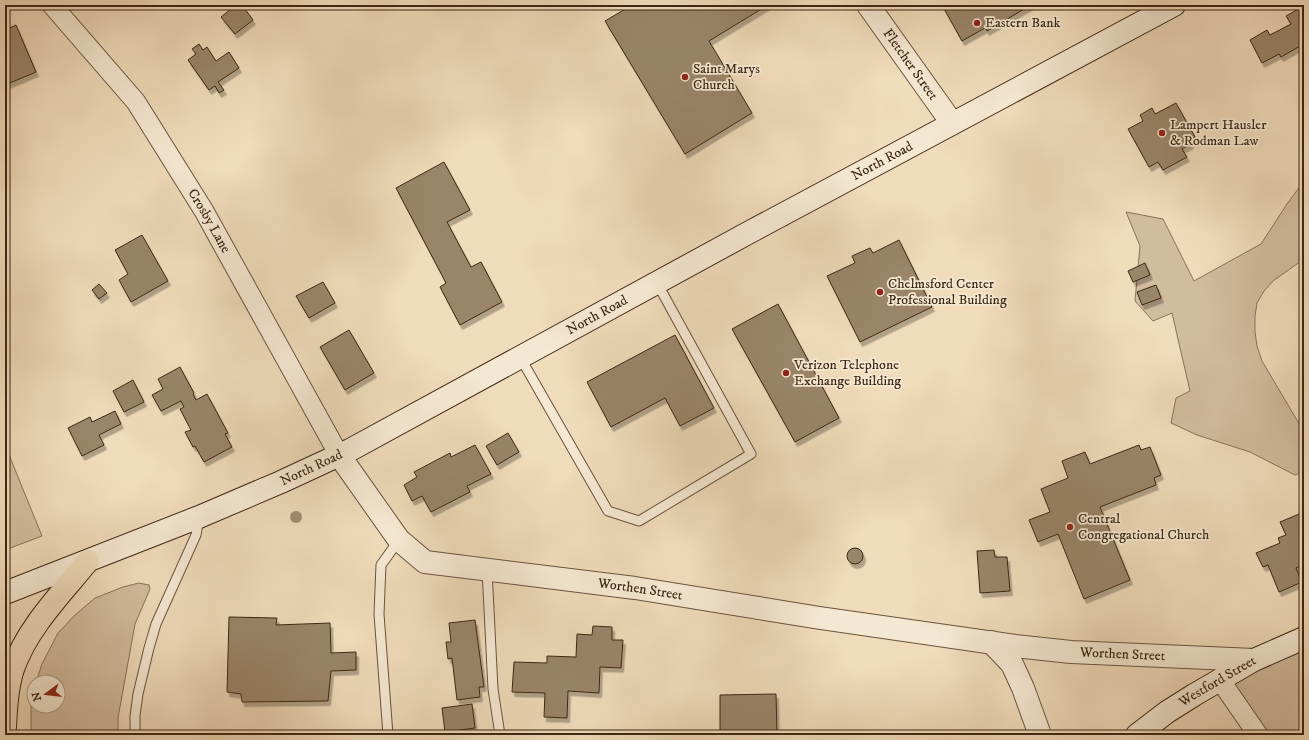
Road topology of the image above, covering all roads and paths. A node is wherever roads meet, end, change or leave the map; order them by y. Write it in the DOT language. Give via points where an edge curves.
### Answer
graph roads {
  1 [pos="52,5"];
  2 [pos="868,5"];
  3 [pos="1174,5"];
  4 [pos="952,123"];
  5 [pos="657,283"];
  6 [pos="520,357"];
  7 [pos="339,455"];
  8 [pos="199,517"];
  9 [pos="399,540"];
  10 [pos="88,561"];
  11 [pos="487,570"];
  12 [pos="5,593"];
  13 [pos="1304,638"];
  14 [pos="991,642"];
  15 [pos="1254,660"];
  16 [pos="1220,680"];
  17 [pos="5,727"];
  18 [pos="135,735"];
  19 [pos="388,735"];
  20 [pos="500,735"];
  21 [pos="1040,735"];
  22 [pos="1137,735"];
  23 [pos="1258,735"];
  1 -- 7 [label="street, Crosby Lane" via="136,102 204,211"];
  2 -- 4 [label="main road, Fletcher Street"];
  3 -- 4 [label="main road, North Road"];
  4 -- 5 [label="main road, North Road"];
  5 -- 6 [label="main road, North Road"];
  5 -- 6 [label="lane" via="751,454 639,521 608,512"];
  6 -- 7 [label="main road, North Road"];
  7 -- 8 [label="main road, North Road"];
  7 -- 9 [label="main road, Worthen Street"];
  8 -- 10 [label="main road, North Road"];
  8 -- 18 [label="lane" via="196,535 156,624 138,694"];
  9 -- 11 [label="main road, Worthen Street" via="425,562"];
  9 -- 19 [label="lane" via="381,565 379,614"];
  10 -- 12 [label="main road, North Road"];
  10 -- 17 [label="highway" via="47,611 19,654 9,685"];
  11 -- 14 [label="main road, Worthen Street" via="635,588"];
  11 -- 20 [label="lane" via="493,690"];
  13 -- 15 [label="main road, Westford Street"];
  14 -- 15 [label="main road, Worthen Street" via="1071,652"];
  14 -- 21 [label="main road" via="1012,664"];
  15 -- 16 [label="main road, Westford Street"];
  16 -- 22 [label="main road, Westford Street" via="1167,712"];
  16 -- 23 [label="street"];
}
